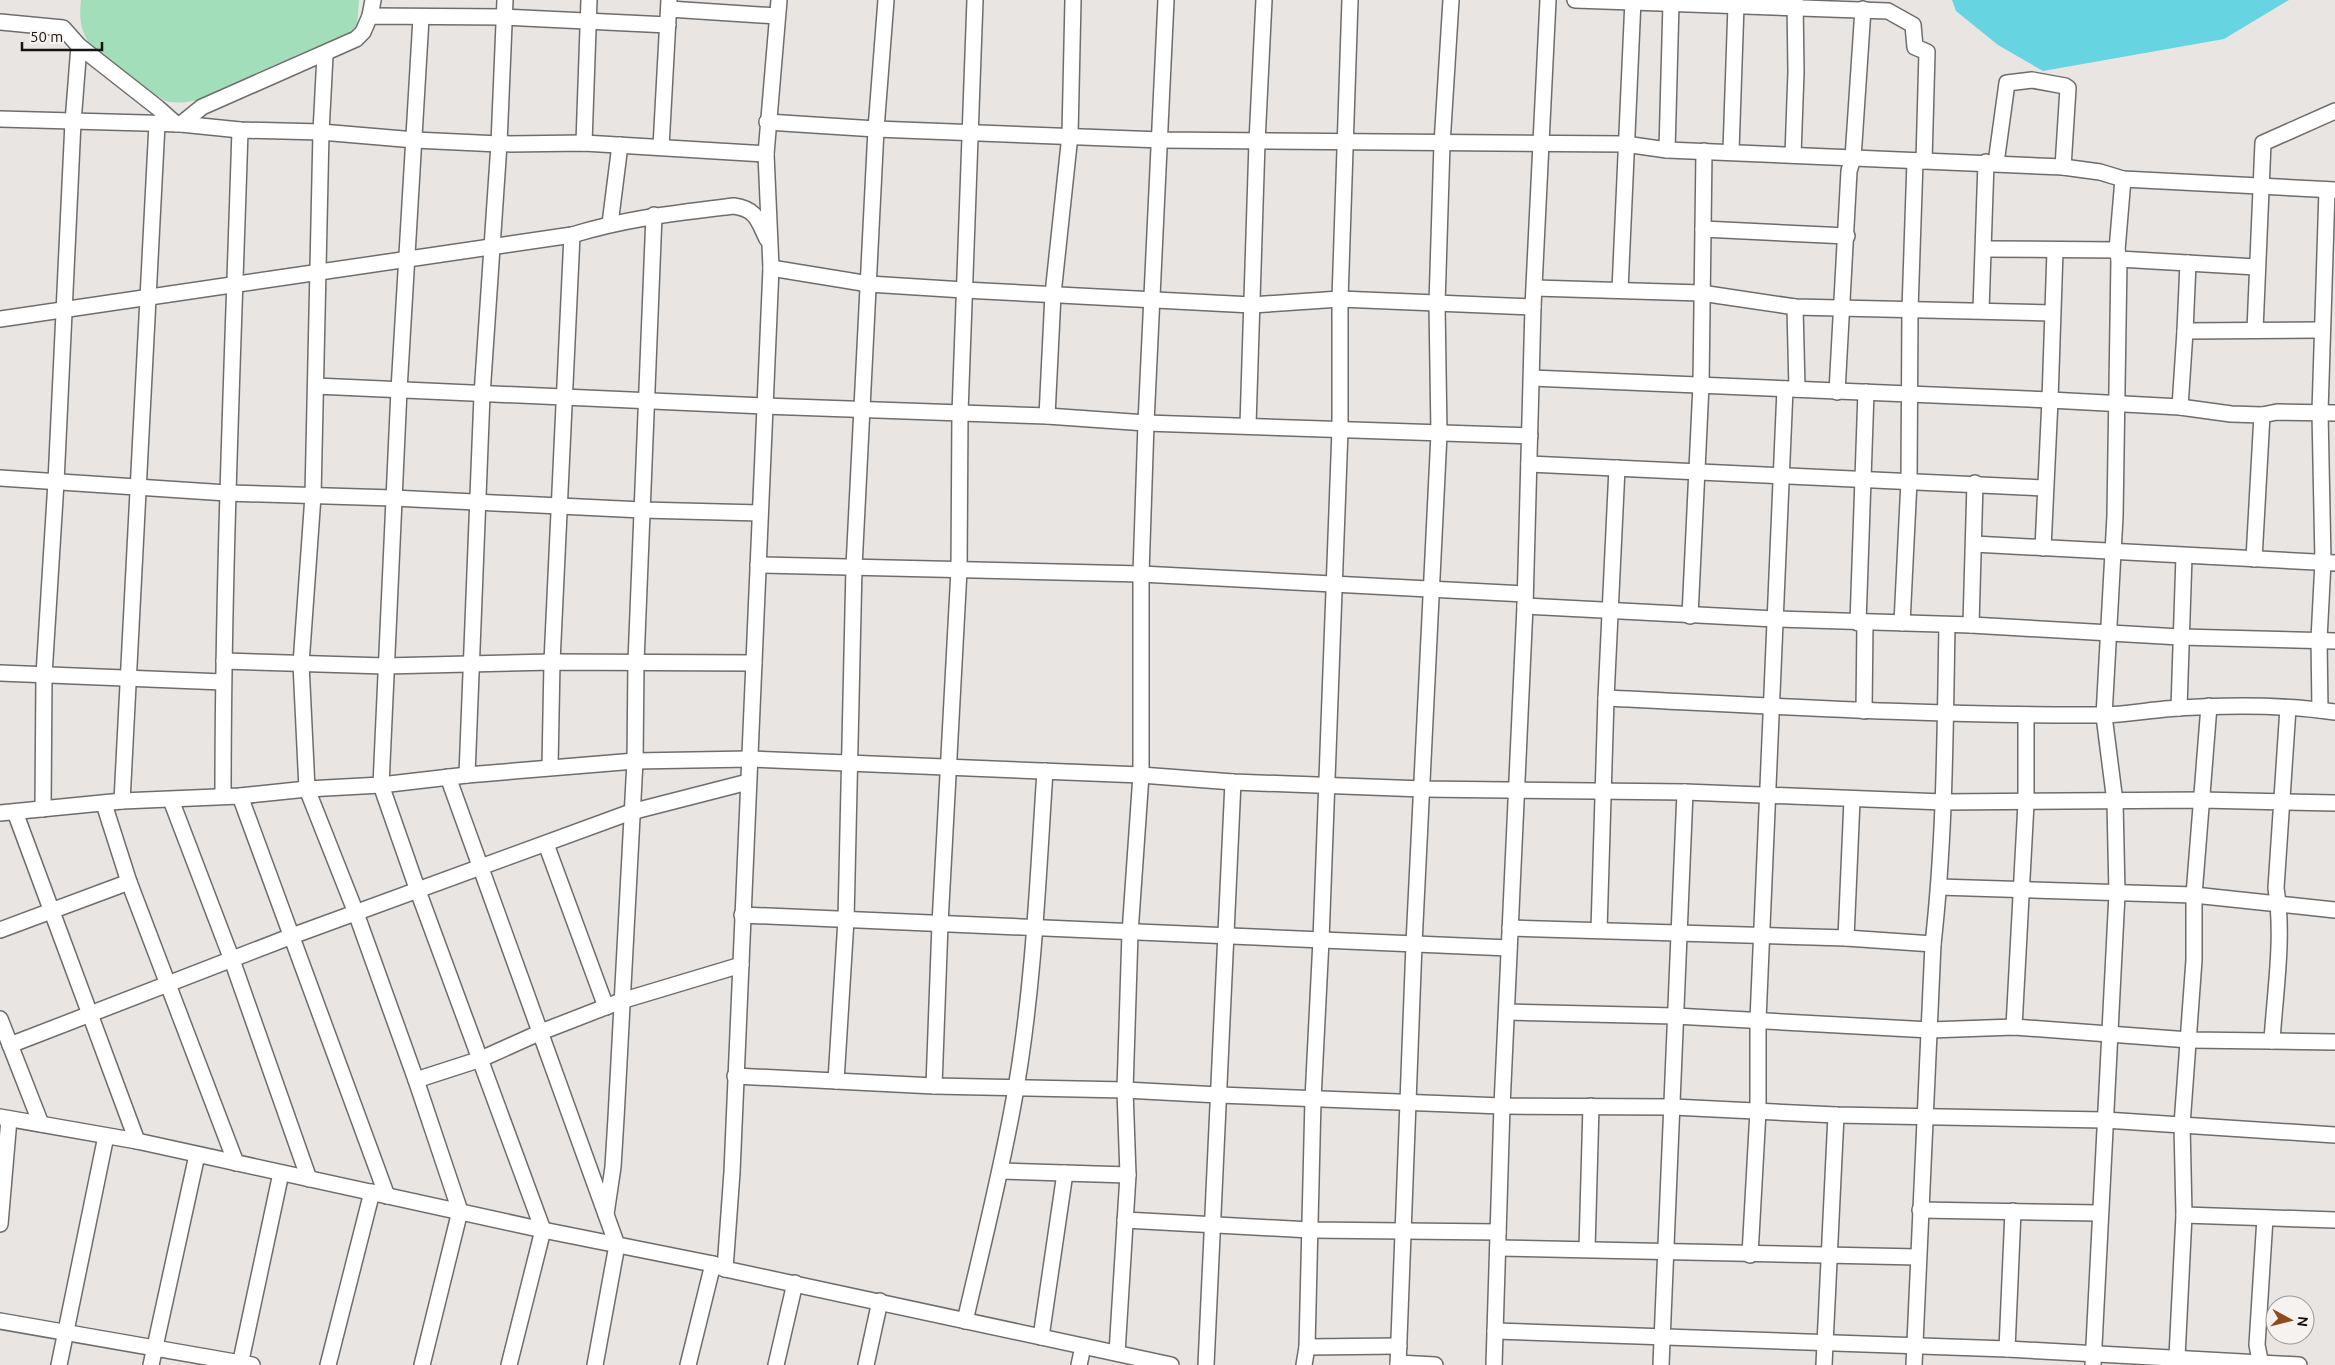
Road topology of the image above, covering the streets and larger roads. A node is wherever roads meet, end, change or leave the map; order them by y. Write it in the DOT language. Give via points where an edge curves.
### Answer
graph roads {
  1 [pos="373,0"];
  2 [pos="505,0"];
  3 [pos="589,0"];
  4 [pos="779,0"];
  5 [pos="886,0"];
  6 [pos="975,0"];
  7 [pos="1073,0"];
  8 [pos="1166,0"];
  9 [pos="1264,0"];
  10 [pos="1350,0"];
  11 [pos="1450,0"];
  12 [pos="1548,0"];
  13 [pos="1575,0"];
  14 [pos="1633,1"];
  15 [pos="1713,2"];
  16 [pos="1671,3"];
  17 [pos="1795,3"];
  18 [pos="669,5"];
  19 [pos="1736,5"];
  20 [pos="1862,9"];
  21 [pos="370,16"];
  22 [pos="777,16"];
  23 [pos="504,17"];
  24 [pos="421,18"];
  25 [pos="589,20"];
  26 [pos="0,22"];
  27 [pos="668,25"];
  28 [pos="79,46"];
  29 [pos="325,54"];
  30 [pos="2335,111"];
  31 [pos="0,119"];
  32 [pos="73,122"];
  33 [pos="768,122"];
  34 [pos="157,124"];
  35 [pos="178,124"];
  36 [pos="876,129"];
  37 [pos="240,130"];
  38 [pos="321,132"];
  39 [pos="969,133"];
  40 [pos="1070,135"];
  41 [pos="414,140"];
  42 [pos="1161,140"];
  43 [pos="1347,141"];
  44 [pos="1257,142"];
  45 [pos="584,143"];
  46 [pos="498,144"];
  47 [pos="1442,144"];
  48 [pos="1539,144"];
  49 [pos="1625,144"];
  50 [pos="620,145"];
  51 [pos="661,147"];
  52 [pos="1668,150"];
  53 [pos="1731,151"];
  54 [pos="1704,152"];
  55 [pos="766,154"];
  56 [pos="1793,155"];
  57 [pos="1853,158"];
  58 [pos="1920,161"];
  59 [pos="1991,163"];
  60 [pos="2063,167"];
  61 [pos="2123,179"];
  62 [pos="2261,186"];
  63 [pos="2331,190"];
  64 [pos="654,215"];
  65 [pos="610,224"];
  66 [pos="1704,229"];
  67 [pos="572,235"];
  68 [pos="1847,236"];
  69 [pos="769,245"];
  70 [pos="492,247"];
  71 [pos="1985,249"];
  72 [pos="2055,251"];
  73 [pos="2118,255"];
  74 [pos="406,260"];
  75 [pos="2188,263"];
  76 [pos="2330,265"];
  77 [pos="2256,267"];
  78 [pos="771,268"];
  79 [pos="319,273"];
  80 [pos="869,284"];
  81 [pos="235,285"];
  82 [pos="1535,288"];
  83 [pos="964,290"];
  84 [pos="1620,290"];
  85 [pos="1701,293"];
  86 [pos="1053,294"];
  87 [pos="150,297"];
  88 [pos="1340,299"];
  89 [pos="1153,300"];
  90 [pos="1437,304"];
  91 [pos="1252,305"];
  92 [pos="1533,307"];
  93 [pos="1795,308"];
  94 [pos="1842,308"];
  95 [pos="63,309"];
  96 [pos="1910,310"];
  97 [pos="1981,310"];
  98 [pos="2052,313"];
  99 [pos="0,319"];
  100 [pos="2255,330"];
  101 [pos="2322,330"];
  102 [pos="2186,331"];
  103 [pos="1532,378"];
  104 [pos="1701,385"];
  105 [pos="316,386"];
  106 [pos="1791,389"];
  107 [pos="399,390"];
  108 [pos="1837,392"];
  109 [pos="1866,392"];
  110 [pos="1909,393"];
  111 [pos="482,395"];
  112 [pos="564,398"];
  113 [pos="2050,400"];
  114 [pos="647,401"];
  115 [pos="2118,404"];
  116 [pos="764,406"];
  117 [pos="2180,408"];
  118 [pos="862,409"];
  119 [pos="960,413"];
  120 [pos="2328,413"];
  121 [pos="2262,415"];
  122 [pos="1047,416"];
  123 [pos="1146,422"];
  124 [pos="1248,425"];
  125 [pos="1340,430"];
  126 [pos="1439,434"];
  127 [pos="1530,436"];
  128 [pos="1529,464"];
  129 [pos="1617,468"];
  130 [pos="1697,471"];
  131 [pos="1780,476"];
  132 [pos="0,478"];
  133 [pos="1863,479"];
  134 [pos="1909,481"];
  135 [pos="56,482"];
  136 [pos="1975,483"];
  137 [pos="138,488"];
  138 [pos="2045,488"];
  139 [pos="227,493"];
  140 [pos="313,496"];
  141 [pos="393,498"];
  142 [pos="479,502"];
  143 [pos="560,506"];
  144 [pos="642,510"];
  145 [pos="760,513"];
  146 [pos="1974,544"];
  147 [pos="2043,548"];
  148 [pos="2113,553"];
  149 [pos="2184,556"];
  150 [pos="2254,559"];
  151 [pos="2329,562"];
  152 [pos="758,565"];
  153 [pos="854,567"];
  154 [pos="959,570"];
  155 [pos="1141,574"];
  156 [pos="1333,585"];
  157 [pos="1432,591"];
  158 [pos="1525,600"];
  159 [pos="1612,610"];
  160 [pos="1690,616"];
  161 [pos="1774,620"];
  162 [pos="1862,623"];
  163 [pos="1902,624"];
  164 [pos="1946,625"];
  165 [pos="1971,625"];
  166 [pos="2109,633"];
  167 [pos="2180,636"];
  168 [pos="2319,640"];
  169 [pos="2335,641"];
  170 [pos="224,661"];
  171 [pos="552,662"];
  172 [pos="636,662"];
  173 [pos="470,663"];
  174 [pos="754,663"];
  175 [pos="301,664"];
  176 [pos="385,666"];
  177 [pos="0,673"];
  178 [pos="44,675"];
  179 [pos="127,678"];
  180 [pos="223,682"];
  181 [pos="1606,698"];
  182 [pos="1772,706"];
  183 [pos="2209,706"];
  184 [pos="2179,708"];
  185 [pos="2288,708"];
  186 [pos="1864,711"];
  187 [pos="2328,711"];
  188 [pos="1945,713"];
  189 [pos="2026,715"];
  190 [pos="2104,716"];
  191 [pos="750,759"];
  192 [pos="635,761"];
  193 [pos="848,762"];
  194 [pos="948,766"];
  195 [pos="550,767"];
  196 [pos="1045,771"];
  197 [pos="467,775"];
  198 [pos="1141,775"];
  199 [pos="448,777"];
  200 [pos="748,782"];
  201 [pos="1233,782"];
  202 [pos="1326,784"];
  203 [pos="382,785"];
  204 [pos="307,789"];
  205 [pos="1423,790"];
  206 [pos="1516,791"];
  207 [pos="1603,791"];
  208 [pos="1685,792"];
  209 [pos="223,796"];
  210 [pos="240,796"];
  211 [pos="1768,796"];
  212 [pos="171,800"];
  213 [pos="1852,800"];
  214 [pos="2202,800"];
  215 [pos="122,801"];
  216 [pos="1943,802"];
  217 [pos="2115,802"];
  218 [pos="2283,802"];
  219 [pos="2026,803"];
  220 [pos="2335,803"];
  221 [pos="104,804"];
  222 [pos="43,809"];
  223 [pos="631,812"];
  224 [pos="8,813"];
  225 [pos="546,844"];
  226 [pos="481,868"];
  227 [pos="128,882"];
  228 [pos="1939,887"];
  229 [pos="418,891"];
  230 [pos="2021,891"];
  231 [pos="2117,894"];
  232 [pos="2194,895"];
  233 [pos="2279,904"];
  234 [pos="2335,910"];
  235 [pos="51,911"];
  236 [pos="356,913"];
  237 [pos="742,915"];
  238 [pos="846,920"];
  239 [pos="940,924"];
  240 [pos="1035,928"];
  241 [pos="1510,928"];
  242 [pos="0,930"];
  243 [pos="1599,930"];
  244 [pos="1678,932"];
  245 [pos="1130,933"];
  246 [pos="292,936"];
  247 [pos="1224,936"];
  248 [pos="1762,936"];
  249 [pos="1846,938"];
  250 [pos="1321,940"];
  251 [pos="1414,944"];
  252 [pos="1933,944"];
  253 [pos="1509,948"];
  254 [pos="232,960"];
  255 [pos="741,965"];
  256 [pos="167,986"];
  257 [pos="621,1001"];
  258 [pos="606,1008"];
  259 [pos="1507,1012"];
  260 [pos="89,1016"];
  261 [pos="1675,1016"];
  262 [pos="0,1019"];
  263 [pos="1758,1020"];
  264 [pos="2014,1027"];
  265 [pos="1930,1030"];
  266 [pos="541,1032"];
  267 [pos="2111,1036"];
  268 [pos="2189,1040"];
  269 [pos="2272,1041"];
  270 [pos="2335,1042"];
  271 [pos="10,1045"];
  272 [pos="481,1059"];
  273 [pos="736,1076"];
  274 [pos="416,1080"];
  275 [pos="836,1081"];
  276 [pos="934,1086"];
  277 [pos="1016,1086"];
  278 [pos="1125,1090"];
  279 [pos="1219,1095"];
  280 [pos="1313,1099"];
  281 [pos="1409,1102"];
  282 [pos="1502,1106"];
  283 [pos="1591,1106"];
  284 [pos="1673,1107"];
  285 [pos="1758,1110"];
  286 [pos="1836,1114"];
  287 [pos="1925,1117"];
  288 [pos="4,1118"];
  289 [pos="2106,1120"];
  290 [pos="40,1124"];
  291 [pos="2182,1125"];
  292 [pos="2335,1135"];
  293 [pos="106,1136"];
  294 [pos="137,1141"];
  295 [pos="197,1155"];
  296 [pos="236,1162"];
  297 [pos="1001,1171"];
  298 [pos="280,1173"];
  299 [pos="1066,1173"];
  300 [pos="1128,1175"];
  301 [pos="309,1179"];
  302 [pos="372,1192"];
  303 [pos="387,1196"];
  304 [pos="1920,1210"];
  305 [pos="460,1211"];
  306 [pos="2013,1211"];
  307 [pos="2099,1213"];
  308 [pos="606,1214"];
  309 [pos="2184,1215"];
  310 [pos="2265,1218"];
  311 [pos="1125,1220"];
  312 [pos="2335,1220"];
  313 [pos="0,1224"];
  314 [pos="1213,1225"];
  315 [pos="543,1230"];
  316 [pos="1310,1230"];
  317 [pos="1404,1232"];
  318 [pos="1498,1232"];
  319 [pos="618,1245"];
  320 [pos="1498,1248"];
  321 [pos="1587,1250"];
  322 [pos="1666,1252"];
  323 [pos="1750,1255"];
  324 [pos="1830,1255"];
  325 [pos="1918,1257"];
  326 [pos="719,1267"];
  327 [pos="795,1283"];
  328 [pos="880,1301"];
  329 [pos="0,1321"];
  330 [pos="965,1321"];
  331 [pos="1495,1331"];
  332 [pos="65,1334"];
  333 [pos="1663,1336"];
  334 [pos="1041,1337"];
  335 [pos="1825,1344"];
  336 [pos="1399,1346"];
  337 [pos="1083,1347"];
  338 [pos="1915,1347"];
  339 [pos="1307,1348"];
  340 [pos="155,1349"];
  341 [pos="2006,1349"];
  342 [pos="1118,1353"];
  343 [pos="2177,1357"];
  344 [pos="2093,1360"];
  345 [pos="244,1364"];
  346 [pos="1398,1364"];
  347 [pos="2261,1364"];
  348 [pos="59,1365"];
  349 [pos="151,1365"];
  350 [pos="328,1365"];
  351 [pos="422,1365"];
  352 [pos="509,1365"];
  353 [pos="595,1365"];
  354 [pos="688,1365"];
  355 [pos="776,1365"];
  356 [pos="866,1365"];
  357 [pos="1079,1365"];
  358 [pos="1171,1365"];
  359 [pos="1206,1365"];
  360 [pos="1304,1365"];
  361 [pos="1435,1365"];
  362 [pos="1494,1365"];
  363 [pos="1661,1365"];
  364 [pos="1824,1365"];
  365 [pos="1914,1365"];
  366 [pos="2299,1365"];
  1 -- 21 [label="street"];
  2 -- 23 [label="street"];
  3 -- 25 [label="street"];
  4 -- 22 [label="street"];
  5 -- 36 [label="street"];
  6 -- 39 [label="street"];
  7 -- 40 [label="street"];
  8 -- 42 [label="street"];
  9 -- 44 [label="street"];
  10 -- 43 [label="street"];
  11 -- 47 [label="street"];
  12 -- 48 [label="street"];
  13 -- 14 [label="street"];
  14 -- 16 [label="street"];
  14 -- 49 [label="street"];
  15 -- 16 [label="street"];
  15 -- 19 [label="street"];
  16 -- 52 [label="street"];
  17 -- 19 [label="street"];
  17 -- 20 [label="street"];
  17 -- 56 [label="street"];
  18 -- 22 [label="street"];
  18 -- 27 [label="street"];
  19 -- 53 [label="street"];
  20 -- 57 [label="street"];
  20 -- 58 [label="street" via="1888,11 1913,25 1914,47 1927,52"];
  21 -- 24 [label="street"];
  21 -- 29 [label="street" via="356,39"];
  22 -- 33 [label="street"];
  23 -- 24 [label="street"];
  23 -- 25 [label="street"];
  23 -- 46 [label="street"];
  24 -- 41 [label="street"];
  25 -- 27 [label="street"];
  25 -- 45 [label="street"];
  26 -- 28 [label="street" via="63,28"];
  27 -- 51 [label="street"];
  28 -- 32 [label="street"];
  28 -- 35 [label="street"];
  29 -- 35 [label="street" via="202,107"];
  29 -- 38 [label="street"];
  30 -- 62 [label="street" via="2263,143"];
  31 -- 32 [label="street"];
  32 -- 34 [label="street"];
  32 -- 95 [label="street"];
  33 -- 36 [label="street"];
  33 -- 55 [label="street"];
  34 -- 35 [label="street"];
  34 -- 87 [label="street"];
  35 -- 37 [label="street"];
  36 -- 39 [label="street"];
  36 -- 80 [label="street"];
  37 -- 38 [label="street"];
  37 -- 81 [label="street"];
  38 -- 41 [label="street"];
  38 -- 79 [label="street"];
  39 -- 40 [label="street"];
  39 -- 83 [label="street"];
  40 -- 42 [label="street"];
  40 -- 86 [label="street"];
  41 -- 46 [label="street"];
  41 -- 74 [label="street"];
  42 -- 44 [label="street"];
  42 -- 89 [label="street"];
  43 -- 44 [label="street"];
  43 -- 47 [label="street"];
  43 -- 88 [label="street"];
  44 -- 91 [label="street"];
  45 -- 46 [label="street"];
  45 -- 50 [label="street"];
  46 -- 70 [label="street"];
  47 -- 48 [label="street"];
  47 -- 90 [label="street"];
  48 -- 49 [label="street"];
  48 -- 82 [label="street"];
  49 -- 52 [label="street"];
  49 -- 84 [label="street"];
  50 -- 51 [label="street"];
  50 -- 65 [label="street"];
  51 -- 55 [label="street"];
  52 -- 54 [label="street"];
  53 -- 54 [label="street"];
  53 -- 56 [label="street"];
  54 -- 66 [label="street"];
  55 -- 69 [label="street"];
  56 -- 57 [label="street"];
  57 -- 58 [label="street"];
  57 -- 68 [label="street" via="1849,172"];
  58 -- 59 [label="street"];
  58 -- 96 [label="street"];
  59 -- 60 [label="street"];
  59 -- 60 [label="street" via="2007,83 2032,80 2068,88"];
  59 -- 71 [label="street"];
  60 -- 61 [label="street"];
  61 -- 62 [label="street"];
  61 -- 73 [label="street"];
  62 -- 63 [label="street"];
  62 -- 77 [label="street"];
  63 -- 76 [label="street"];
  64 -- 65 [label="street"];
  64 -- 69 [label="street" via="734,206 745,208 753,213"];
  64 -- 114 [label="street"];
  65 -- 67 [label="street"];
  66 -- 68 [label="street"];
  66 -- 85 [label="street"];
  67 -- 70 [label="street"];
  67 -- 112 [label="street"];
  68 -- 94 [label="street"];
  69 -- 78 [label="street"];
  70 -- 74 [label="street"];
  70 -- 111 [label="street"];
  71 -- 72 [label="street"];
  71 -- 97 [label="street"];
  72 -- 73 [label="street"];
  72 -- 98 [label="street"];
  73 -- 75 [label="street"];
  73 -- 115 [label="street"];
  74 -- 79 [label="street"];
  74 -- 107 [label="street"];
  75 -- 77 [label="street"];
  75 -- 102 [label="street"];
  76 -- 101 [label="street"];
  77 -- 100 [label="street"];
  78 -- 80 [label="street"];
  78 -- 116 [label="street"];
  79 -- 81 [label="street"];
  79 -- 105 [label="street"];
  80 -- 83 [label="street"];
  80 -- 118 [label="street"];
  81 -- 87 [label="street"];
  81 -- 139 [label="street"];
  82 -- 84 [label="street"];
  82 -- 92 [label="street"];
  83 -- 86 [label="street"];
  83 -- 119 [label="street"];
  84 -- 85 [label="street"];
  85 -- 93 [label="street"];
  85 -- 104 [label="street"];
  86 -- 89 [label="street"];
  86 -- 122 [label="street"];
  87 -- 95 [label="street"];
  87 -- 137 [label="street"];
  88 -- 90 [label="street"];
  88 -- 91 [label="street"];
  88 -- 125 [label="street"];
  89 -- 91 [label="street"];
  89 -- 123 [label="street"];
  90 -- 92 [label="street"];
  90 -- 126 [label="street"];
  91 -- 124 [label="street"];
  92 -- 103 [label="street"];
  93 -- 94 [label="street"];
  93 -- 106 [label="street"];
  94 -- 96 [label="street"];
  94 -- 108 [label="street"];
  95 -- 99 [label="street"];
  95 -- 135 [label="street"];
  96 -- 97 [label="street"];
  96 -- 110 [label="street"];
  97 -- 98 [label="street"];
  98 -- 113 [label="street"];
  100 -- 101 [label="street"];
  100 -- 102 [label="street"];
  101 -- 120 [label="street"];
  102 -- 117 [label="street"];
  103 -- 104 [label="street"];
  103 -- 127 [label="street"];
  104 -- 106 [label="street"];
  104 -- 130 [label="street"];
  105 -- 107 [label="street"];
  105 -- 140 [label="street"];
  106 -- 108 [label="street"];
  106 -- 131 [label="street"];
  107 -- 111 [label="street"];
  107 -- 141 [label="street"];
  108 -- 109 [label="street"];
  109 -- 110 [label="street"];
  109 -- 133 [label="street"];
  110 -- 113 [label="street"];
  110 -- 134 [label="street"];
  111 -- 112 [label="street"];
  111 -- 142 [label="street"];
  112 -- 114 [label="street"];
  112 -- 143 [label="street"];
  113 -- 115 [label="street"];
  113 -- 138 [label="street"];
  114 -- 116 [label="street"];
  114 -- 144 [label="street"];
  115 -- 117 [label="street"];
  115 -- 148 [label="street"];
  116 -- 118 [label="street"];
  116 -- 145 [label="street"];
  117 -- 121 [label="street"];
  118 -- 119 [label="street"];
  118 -- 153 [label="street"];
  119 -- 122 [label="street"];
  119 -- 154 [label="street"];
  120 -- 121 [label="street" via="2277,412"];
  120 -- 151 [label="street"];
  121 -- 150 [label="street"];
  122 -- 123 [label="street"];
  123 -- 124 [label="street"];
  123 -- 155 [label="street"];
  124 -- 125 [label="street"];
  125 -- 126 [label="street"];
  125 -- 156 [label="street"];
  126 -- 127 [label="street"];
  126 -- 157 [label="street"];
  127 -- 128 [label="street"];
  128 -- 129 [label="street"];
  128 -- 158 [label="street"];
  129 -- 130 [label="street"];
  129 -- 159 [label="street"];
  130 -- 131 [label="street"];
  130 -- 160 [label="street"];
  131 -- 133 [label="street"];
  131 -- 161 [label="street"];
  132 -- 135 [label="street"];
  133 -- 134 [label="street"];
  133 -- 162 [label="street"];
  134 -- 136 [label="street"];
  134 -- 163 [label="street"];
  135 -- 137 [label="street"];
  135 -- 178 [label="street"];
  136 -- 138 [label="street"];
  136 -- 146 [label="street"];
  137 -- 139 [label="street"];
  137 -- 179 [label="street"];
  138 -- 147 [label="street"];
  139 -- 140 [label="street"];
  139 -- 170 [label="street"];
  140 -- 141 [label="street"];
  140 -- 175 [label="street"];
  141 -- 142 [label="street"];
  141 -- 176 [label="street"];
  142 -- 143 [label="street"];
  142 -- 173 [label="street"];
  143 -- 144 [label="street"];
  143 -- 171 [label="street"];
  144 -- 145 [label="street"];
  144 -- 172 [label="street"];
  145 -- 152 [label="street"];
  146 -- 147 [label="street"];
  146 -- 165 [label="street"];
  147 -- 148 [label="street"];
  148 -- 149 [label="street"];
  148 -- 166 [label="street"];
  149 -- 150 [label="street"];
  149 -- 167 [label="street"];
  150 -- 151 [label="street"];
  151 -- 168 [label="street"];
  152 -- 153 [label="street"];
  152 -- 174 [label="street"];
  153 -- 154 [label="street"];
  153 -- 193 [label="street"];
  154 -- 155 [label="street"];
  154 -- 194 [label="street"];
  155 -- 156 [label="street"];
  155 -- 198 [label="street"];
  156 -- 157 [label="street"];
  156 -- 202 [label="street"];
  157 -- 158 [label="street"];
  157 -- 205 [label="street"];
  158 -- 159 [label="street"];
  158 -- 206 [label="street"];
  159 -- 160 [label="street"];
  159 -- 181 [label="street"];
  160 -- 161 [label="street"];
  161 -- 162 [label="street"];
  161 -- 182 [label="street"];
  162 -- 163 [label="street"];
  162 -- 186 [label="street"];
  163 -- 164 [label="street"];
  164 -- 165 [label="street"];
  164 -- 188 [label="street"];
  165 -- 166 [label="street"];
  166 -- 167 [label="street"];
  166 -- 190 [label="street"];
  167 -- 168 [label="street"];
  167 -- 184 [label="street"];
  168 -- 169 [label="street"];
  168 -- 187 [label="street"];
  170 -- 175 [label="street"];
  170 -- 180 [label="street"];
  171 -- 172 [label="street"];
  171 -- 173 [label="street"];
  171 -- 195 [label="street"];
  172 -- 174 [label="street"];
  172 -- 192 [label="street"];
  173 -- 176 [label="street"];
  173 -- 197 [label="street"];
  174 -- 191 [label="street"];
  175 -- 176 [label="street"];
  175 -- 204 [label="street"];
  176 -- 203 [label="street"];
  177 -- 178 [label="street"];
  178 -- 179 [label="street"];
  178 -- 222 [label="street"];
  179 -- 180 [label="street"];
  179 -- 215 [label="street"];
  180 -- 209 [label="street"];
  181 -- 182 [label="street"];
  181 -- 207 [label="street"];
  182 -- 186 [label="street"];
  182 -- 211 [label="street"];
  183 -- 184 [label="street"];
  183 -- 185 [label="street"];
  183 -- 214 [label="street"];
  184 -- 190 [label="street"];
  185 -- 187 [label="street"];
  185 -- 218 [label="street"];
  186 -- 188 [label="street"];
  188 -- 189 [label="street"];
  188 -- 216 [label="street"];
  189 -- 190 [label="street"];
  189 -- 219 [label="street"];
  190 -- 217 [label="street"];
  191 -- 192 [label="street"];
  191 -- 193 [label="street"];
  191 -- 200 [label="street"];
  192 -- 195 [label="street"];
  192 -- 223 [label="street"];
  193 -- 194 [label="street"];
  193 -- 238 [label="street"];
  194 -- 196 [label="street"];
  194 -- 239 [label="street"];
  195 -- 197 [label="street"];
  196 -- 198 [label="street"];
  196 -- 240 [label="street"];
  197 -- 199 [label="street"];
  198 -- 201 [label="street"];
  198 -- 245 [label="street"];
  199 -- 203 [label="street"];
  199 -- 226 [label="street"];
  200 -- 223 [label="street"];
  200 -- 237 [label="street"];
  201 -- 202 [label="street"];
  201 -- 247 [label="street"];
  202 -- 205 [label="street"];
  202 -- 250 [label="street"];
  203 -- 204 [label="street"];
  203 -- 229 [label="street"];
  204 -- 210 [label="street"];
  204 -- 236 [label="street"];
  205 -- 206 [label="street"];
  205 -- 251 [label="street"];
  206 -- 207 [label="street"];
  206 -- 241 [label="street"];
  207 -- 208 [label="street"];
  207 -- 243 [label="street"];
  208 -- 211 [label="street"];
  208 -- 244 [label="street"];
  209 -- 210 [label="street"];
  209 -- 212 [label="street"];
  210 -- 246 [label="street"];
  211 -- 213 [label="street"];
  211 -- 248 [label="street"];
  212 -- 215 [label="street"];
  212 -- 254 [label="street"];
  213 -- 216 [label="street"];
  213 -- 249 [label="street"];
  214 -- 217 [label="street"];
  214 -- 218 [label="street"];
  214 -- 232 [label="street"];
  215 -- 221 [label="street"];
  216 -- 219 [label="street"];
  216 -- 228 [label="street"];
  217 -- 219 [label="street"];
  217 -- 231 [label="street"];
  218 -- 220 [label="street"];
  218 -- 233 [label="street" via="2276,888"];
  219 -- 230 [label="street"];
  221 -- 222 [label="street"];
  221 -- 227 [label="street"];
  222 -- 224 [label="street"];
  223 -- 225 [label="street"];
  223 -- 257 [label="street"];
  224 -- 235 [label="street"];
  225 -- 226 [label="street"];
  225 -- 258 [label="street"];
  226 -- 229 [label="street"];
  226 -- 266 [label="street"];
  227 -- 235 [label="street"];
  227 -- 256 [label="street"];
  228 -- 230 [label="street"];
  228 -- 252 [label="street"];
  229 -- 236 [label="street"];
  229 -- 272 [label="street"];
  230 -- 231 [label="street"];
  230 -- 264 [label="street"];
  231 -- 232 [label="street"];
  231 -- 267 [label="street"];
  232 -- 233 [label="street"];
  232 -- 268 [label="street"];
  233 -- 234 [label="street"];
  233 -- 269 [label="street"];
  235 -- 242 [label="street"];
  235 -- 260 [label="street"];
  236 -- 246 [label="street"];
  236 -- 274 [label="street"];
  237 -- 238 [label="street"];
  237 -- 255 [label="street"];
  238 -- 239 [label="street"];
  238 -- 275 [label="street"];
  239 -- 240 [label="street"];
  239 -- 276 [label="street"];
  240 -- 245 [label="street"];
  240 -- 277 [label="street"];
  241 -- 243 [label="street"];
  241 -- 253 [label="street"];
  243 -- 244 [label="street"];
  244 -- 248 [label="street"];
  244 -- 261 [label="street"];
  245 -- 247 [label="street"];
  245 -- 278 [label="street"];
  246 -- 254 [label="street"];
  246 -- 303 [label="street"];
  247 -- 250 [label="street"];
  247 -- 279 [label="street"];
  248 -- 249 [label="street"];
  248 -- 263 [label="street"];
  249 -- 252 [label="street"];
  250 -- 251 [label="street"];
  250 -- 280 [label="street"];
  251 -- 253 [label="street"];
  251 -- 281 [label="street"];
  252 -- 265 [label="street"];
  253 -- 259 [label="street"];
  254 -- 256 [label="street"];
  254 -- 301 [label="street"];
  255 -- 257 [label="street"];
  255 -- 273 [label="street"];
  256 -- 260 [label="street"];
  256 -- 296 [label="street"];
  257 -- 258 [label="street"];
  257 -- 308 [label="street" via="613,1167"];
  258 -- 266 [label="street"];
  259 -- 261 [label="street"];
  259 -- 282 [label="street"];
  260 -- 271 [label="street"];
  260 -- 294 [label="street"];
  261 -- 263 [label="street"];
  261 -- 284 [label="street"];
  262 -- 271 [label="street"];
  263 -- 265 [label="street"];
  263 -- 285 [label="street"];
  264 -- 265 [label="street"];
  264 -- 267 [label="street"];
  265 -- 287 [label="street"];
  266 -- 272 [label="street"];
  266 -- 308 [label="street"];
  267 -- 268 [label="street"];
  267 -- 289 [label="street"];
  268 -- 269 [label="street"];
  268 -- 291 [label="street"];
  269 -- 270 [label="street"];
  271 -- 290 [label="street"];
  272 -- 274 [label="street"];
  272 -- 315 [label="street"];
  273 -- 275 [label="street"];
  273 -- 326 [label="street"];
  274 -- 305 [label="street"];
  275 -- 276 [label="street"];
  276 -- 277 [label="street"];
  277 -- 278 [label="street"];
  277 -- 297 [label="street"];
  278 -- 279 [label="street"];
  278 -- 300 [label="street"];
  279 -- 280 [label="street"];
  279 -- 314 [label="street"];
  280 -- 281 [label="street"];
  280 -- 316 [label="street"];
  281 -- 282 [label="street"];
  281 -- 317 [label="street"];
  282 -- 283 [label="street"];
  282 -- 318 [label="street"];
  283 -- 284 [label="street"];
  283 -- 321 [label="street"];
  284 -- 285 [label="street"];
  284 -- 322 [label="street"];
  285 -- 286 [label="street"];
  285 -- 323 [label="street"];
  286 -- 287 [label="street"];
  286 -- 324 [label="street"];
  287 -- 289 [label="street"];
  287 -- 304 [label="street"];
  288 -- 290 [label="street"];
  288 -- 313 [label="street"];
  289 -- 291 [label="street"];
  289 -- 307 [label="street"];
  290 -- 293 [label="street"];
  291 -- 292 [label="street"];
  291 -- 309 [label="street"];
  293 -- 294 [label="street"];
  293 -- 332 [label="street"];
  294 -- 295 [label="street"];
  295 -- 296 [label="street"];
  295 -- 340 [label="street"];
  296 -- 298 [label="street"];
  297 -- 299 [label="street"];
  297 -- 330 [label="street"];
  298 -- 301 [label="street"];
  298 -- 345 [label="street"];
  299 -- 300 [label="street"];
  299 -- 334 [label="street"];
  300 -- 311 [label="street"];
  301 -- 302 [label="street"];
  302 -- 303 [label="street"];
  302 -- 350 [label="street"];
  303 -- 305 [label="street"];
  304 -- 306 [label="street"];
  304 -- 325 [label="street"];
  305 -- 315 [label="street"];
  305 -- 351 [label="street"];
  306 -- 307 [label="street"];
  306 -- 341 [label="street"];
  307 -- 344 [label="street"];
  308 -- 319 [label="street"];
  309 -- 310 [label="street"];
  309 -- 343 [label="street"];
  310 -- 312 [label="street"];
  310 -- 347 [label="street" via="2258,1345"];
  311 -- 314 [label="street"];
  311 -- 342 [label="street"];
  314 -- 316 [label="street"];
  314 -- 359 [label="street"];
  315 -- 319 [label="street"];
  315 -- 352 [label="street"];
  316 -- 317 [label="street"];
  316 -- 339 [label="street"];
  317 -- 318 [label="street"];
  317 -- 336 [label="street"];
  318 -- 320 [label="street"];
  319 -- 326 [label="street"];
  319 -- 353 [label="street"];
  320 -- 321 [label="street"];
  320 -- 331 [label="street"];
  321 -- 322 [label="street"];
  322 -- 323 [label="street"];
  322 -- 333 [label="street"];
  323 -- 324 [label="street"];
  324 -- 325 [label="street"];
  324 -- 335 [label="street"];
  325 -- 338 [label="street"];
  326 -- 327 [label="street"];
  326 -- 354 [label="street"];
  327 -- 328 [label="street"];
  327 -- 355 [label="street"];
  328 -- 330 [label="street"];
  328 -- 356 [label="street"];
  329 -- 332 [label="street"];
  330 -- 334 [label="street"];
  331 -- 333 [label="street"];
  331 -- 362 [label="street"];
  332 -- 340 [label="street"];
  332 -- 348 [label="street"];
  333 -- 335 [label="street"];
  333 -- 363 [label="street"];
  334 -- 337 [label="street"];
  335 -- 338 [label="street"];
  335 -- 364 [label="street"];
  336 -- 339 [label="street"];
  336 -- 346 [label="street"];
  337 -- 342 [label="street"];
  337 -- 357 [label="street"];
  338 -- 341 [label="street"];
  338 -- 365 [label="street"];
  339 -- 360 [label="street"];
  340 -- 345 [label="street"];
  340 -- 349 [label="street"];
  341 -- 344 [label="street"];
  342 -- 358 [label="street"];
  343 -- 344 [label="street"];
  343 -- 347 [label="street"];
  346 -- 361 [label="street"];
  347 -- 366 [label="street"];
}
